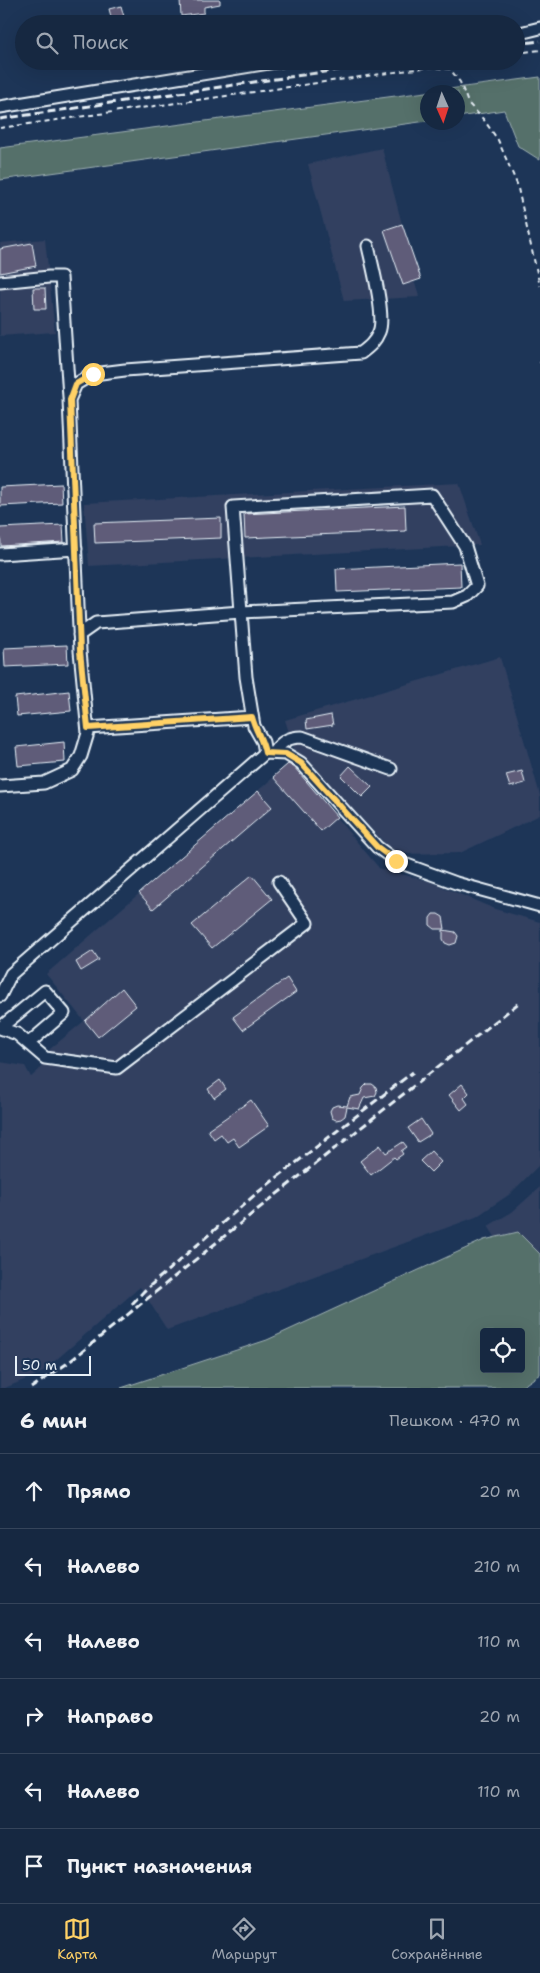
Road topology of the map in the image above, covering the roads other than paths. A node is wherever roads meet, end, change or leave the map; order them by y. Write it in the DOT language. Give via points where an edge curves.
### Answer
graph roads {
  1 [pos="540,28"];
  2 [pos="525,32"];
  3 [pos="226,70"];
  4 [pos="0,107"];
  5 [pos="368,246"];
  6 [pos="0,282"];
  7 [pos="70,400"];
  8 [pos="76,549"];
  9 [pos="0,554"];
  10 [pos="241,612"];
  11 [pos="79,635"];
  12 [pos="252,717"];
  13 [pos="88,728"];
  14 [pos="269,753"];
  15 [pos="391,769"];
  16 [pos="0,786"];
  17 [pos="279,882"];
  18 [pos="540,906"];
  19 [pos="0,996"];
  20 [pos="0,1028"];
  21 [pos="29,1043"];
  1 -- 2 [label="street"];
  3 -- 4 [label="street"];
  5 -- 7 [label="street" via="379,299 380,330 373,344 362,353 93,374 76,384"];
  6 -- 7 [label="street" via="61,277"];
  7 -- 8 [label="street"];
  8 -- 9 [label="street"];
  8 -- 11 [label="street"];
  10 -- 10 [label="street" via="233,507 432,495 465,546 477,586 454,602"];
  10 -- 11 [label="street" via="96,623"];
  10 -- 12 [label="street"];
  11 -- 13 [label="street"];
  12 -- 13 [label="street"];
  12 -- 14 [label="street"];
  13 -- 16 [label="street" via="81,756 72,770 44,783"];
  14 -- 15 [label="street" via="290,738 302,737"];
  14 -- 18 [label="street" via="286,754 301,763 377,847 396,861 456,883"];
  14 -- 19 [label="street" via="11,974"];
  17 -- 21 [label="street" via="308,923 118,1068 45,1058"];
  20 -- 21 [label="street"];
  20 -- 21 [label="street" via="45,991 64,1013"];
}
